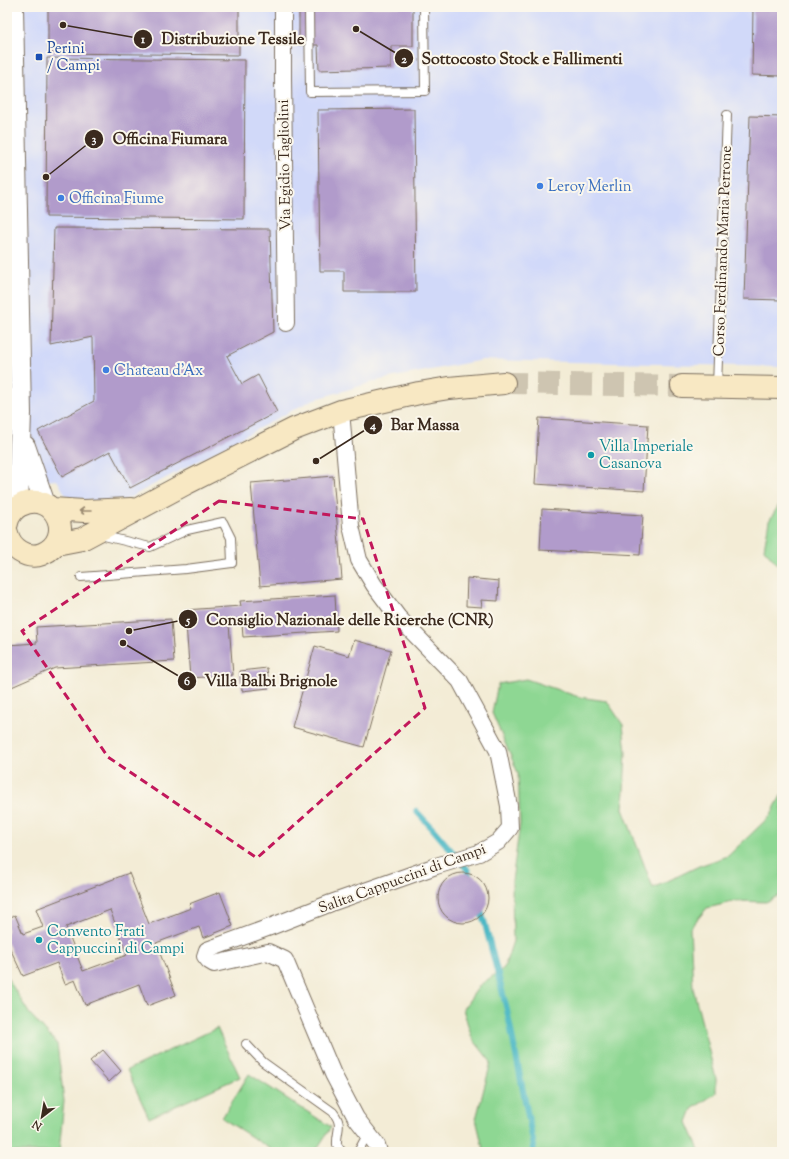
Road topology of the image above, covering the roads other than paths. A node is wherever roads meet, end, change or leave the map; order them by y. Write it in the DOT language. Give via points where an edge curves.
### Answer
graph roads {
  1 [pos="13,7"];
  2 [pos="283,7"];
  3 [pos="309,7"];
  4 [pos="424,7"];
  5 [pos="727,115"];
  6 [pos="286,323"];
  7 [pos="504,383"];
  8 [pos="682,386"];
  9 [pos="717,387"];
  10 [pos="782,388"];
  11 [pos="341,411"];
  12 [pos="21,434"];
  13 [pos="49,506"];
  14 [pos="138,509"];
  15 [pos="12,515"];
  16 [pos="7,533"];
  17 [pos="93,533"];
  18 [pos="56,544"];
  19 [pos="14,557"];
  20 [pos="81,577"];
  21 [pos="246,1044"];
  22 [pos="368,1133"];
  23 [pos="342,1152"];
  24 [pos="356,1152"];
  25 [pos="379,1152"];
  1 -- 12 [label="street"];
  2 -- 6 [label="street, Via Egidio Tagliolini"];
  3 -- 4 [label="lane" via="310,92 318,92 425,91"];
  5 -- 9 [label="lane, Corso Ferdinando Maria Perrone"];
  7 -- 11 [label="main road" via="419,393"];
  8 -- 9 [label="main road"];
  9 -- 10 [label="main road"];
  11 -- 14 [label="main road" via="294,428"];
  11 -- 22 [label="street, Salita Cappuccini di Campi" via="351,526 359,560 398,617 460,681 498,752 509,806 510,828 498,842 479,854 436,866 331,903 207,950 205,956 214,964 268,952 285,960 333,1074 356,1118"];
  12 -- 13 [label="street"];
  12 -- 15 [label="street"];
  14 -- 13 [label="main road, one-way" via="84,511"];
  13 -- 15 [label="main road" via="36,501 26,502"];
  13 -- 18 [label="main road" via="58,517 60,526"];
  14 -- 17 [label="main road"];
  16 -- 19 [label="main road" via="13,546"];
  17 -- 18 [label="main road" via="82,539"];
  17 -- 20 [label="lane" via="150,547 188,530 223,522 231,538 232,563"];
  18 -- 19 [label="main road" via="40,555"];
  21 -- 23 [label="lane" via="262,1062 333,1112 340,1125 337,1145"];
  22 -- 24 [label="lane"];
  22 -- 25 [label="street, Salita Cappuccini di Campi"];
}
